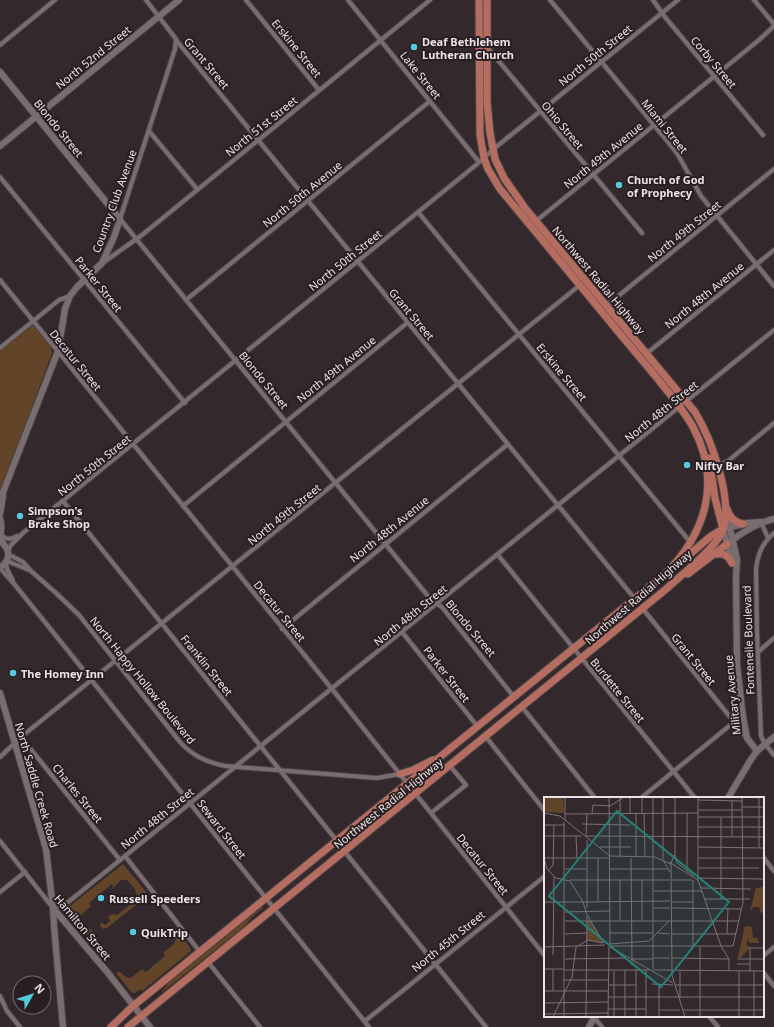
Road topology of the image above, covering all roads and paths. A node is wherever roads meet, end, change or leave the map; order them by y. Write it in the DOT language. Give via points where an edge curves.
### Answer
graph roads {
  1 [pos="55,0"];
  2 [pos="146,0"];
  3 [pos="179,0"];
  4 [pos="246,0"];
  5 [pos="348,0"];
  6 [pos="430,0"];
  7 [pos="479,0"];
  8 [pos="486,0"];
  9 [pos="550,0"];
  10 [pos="653,0"];
  11 [pos="678,0"];
  12 [pos="754,0"];
  13 [pos="662,12"];
  14 [pos="158,17"];
  15 [pos="774,25"];
  16 [pos="176,39"];
  17 [pos="380,40"];
  18 [pos="0,45"];
  19 [pos="487,46"];
  20 [pos="601,62"];
  21 [pos="0,72"];
  22 [pos="714,76"];
  23 [pos="319,90"];
  24 [pos="430,101"];
  25 [pos="540,111"];
  26 [pos="36,116"];
  27 [pos="654,125"];
  28 [pos="149,131"];
  29 [pos="763,135"];
  30 [pos="258,140"];
  31 [pos="0,146"];
  32 [pos="493,150"];
  33 [pos="482,160"];
  34 [pos="774,169"];
  35 [pos="593,174"];
  36 [pos="0,177"];
  37 [pos="197,189"];
  38 [pos="308,200"];
  39 [pos="418,212"];
  40 [pos="717,215"];
  41 [pos="120,219"];
  42 [pos="536,221"];
  43 [pos="642,233"];
  44 [pos="136,238"];
  45 [pos="774,250"];
  46 [pos="358,262"];
  47 [pos="102,263"];
  48 [pos="756,264"];
  49 [pos="0,280"];
  50 [pos="84,280"];
  51 [pos="580,285"];
  52 [pos="774,286"];
  53 [pos="70,296"];
  54 [pos="186,300"];
  55 [pos="606,306"];
  56 [pos="33,321"];
  57 [pos="408,323"];
  58 [pos="774,330"];
  59 [pos="519,334"];
  60 [pos="0,348"];
  61 [pos="58,351"];
  62 [pos="646,354"];
  63 [pos="236,361"];
  64 [pos="458,384"];
  65 [pos="687,401"];
  66 [pos="185,403"];
  67 [pos="680,407"];
  68 [pos="286,422"];
  69 [pos="774,423"];
  70 [pos="698,437"];
  71 [pos="134,444"];
  72 [pos="508,444"];
  73 [pos="620,456"];
  74 [pos="717,466"];
  75 [pos="336,483"];
  76 [pos="2,497"];
  77 [pos="63,501"];
  78 [pos="184,506"];
  79 [pos="558,506"];
  80 [pos="726,508"];
  81 [pos="0,514"];
  82 [pos="774,519"];
  83 [pos="0,520"];
  84 [pos="761,522"];
  85 [pos="743,524"];
  86 [pos="726,528"];
  87 [pos="23,533"];
  88 [pos="774,533"];
  89 [pos="1,534"];
  90 [pos="768,538"];
  91 [pos="730,542"];
  92 [pos="385,544"];
  93 [pos="691,544"];
  94 [pos="8,552"];
  95 [pos="714,554"];
  96 [pos="498,555"];
  97 [pos="732,563"];
  98 [pos="3,565"];
  99 [pos="233,567"];
  100 [pos="31,571"];
  101 [pos="664,575"];
  102 [pos="736,578"];
  103 [pos="15,585"];
  104 [pos="665,590"];
  105 [pos="634,599"];
  106 [pos="437,604"];
  107 [pos="643,609"];
  108 [pos="162,624"];
  109 [pos="282,628"];
  110 [pos="402,632"];
  111 [pos="774,638"];
  112 [pos="573,649"];
  113 [pos="758,652"];
  114 [pos="582,659"];
  115 [pos="116,661"];
  116 [pos="92,681"];
  117 [pos="332,689"];
  118 [pos="0,693"];
  119 [pos="514,697"];
  120 [pos="1,701"];
  121 [pos="522,707"];
  122 [pos="734,722"];
  123 [pos="478,727"];
  124 [pos="21,737"];
  125 [pos="486,737"];
  126 [pos="774,737"];
  127 [pos="747,738"];
  128 [pos="15,744"];
  129 [pos="765,744"];
  130 [pos="261,746"];
  131 [pos="757,751"];
  132 [pos="447,752"];
  133 [pos="774,755"];
  134 [pos="0,757"];
  135 [pos="450,766"];
  136 [pos="236,767"];
  137 [pos="281,771"];
  138 [pos="673,772"];
  139 [pos="400,774"];
  140 [pos="408,784"];
  141 [pos="416,794"];
  142 [pos="594,797"];
  143 [pos="642,797"];
  144 [pos="694,797"];
  145 [pos="729,797"];
  146 [pos="190,803"];
  147 [pos="544,810"];
  148 [pos="431,813"];
  149 [pos="0,841"];
  150 [pos="338,841"];
  151 [pos="345,852"];
  152 [pos="125,856"];
  153 [pos="764,858"];
  154 [pos="120,860"];
  155 [pos="774,871"];
  156 [pos="25,872"];
  157 [pos="544,877"];
  158 [pos="0,892"];
  159 [pos="266,899"];
  160 [pos="506,907"];
  161 [pos="53,908"];
  162 [pos="275,908"];
  163 [pos="774,948"];
  164 [pos="200,952"];
  165 [pos="544,955"];
  166 [pos="764,955"];
  167 [pos="208,962"];
  168 [pos="436,964"];
  169 [pos="764,973"];
  170 [pos="774,986"];
  171 [pos="0,996"];
  172 [pos="2,1004"];
  173 [pos="133,1006"];
  174 [pos="141,1016"];
  175 [pos="594,1017"];
  176 [pos="710,1017"];
  177 [pos="364,1021"];
  178 [pos="20,1027"];
  179 [pos="64,1027"];
  180 [pos="111,1027"];
  181 [pos="128,1027"];
  182 [pos="150,1027"];
  183 [pos="260,1027"];
  184 [pos="369,1027"];
  185 [pos="486,1027"];
  186 [pos="589,1027"];
  187 [pos="602,1027"];
  188 [pos="718,1027"];
  1 -- 18 [label="street"];
  2 -- 14 [label="street"];
  3 -- 14 [label="main road, North 52nd Street"];
  4 -- 23 [label="street, Erskine Street"];
  5 -- 17 [label="street, Lake Street"];
  6 -- 17 [label="street, North 51st Street"];
  7 -- 33 [label="main road, Northwest Radial Highway" via="479,121"];
  8 -- 19 [label="main road, Northwest Radial Highway"];
  9 -- 20 [label="street, Miami Street"];
  10 -- 13 [label="street, Corby Street"];
  11 -- 13 [label="street, North 50th Street"];
  12 -- 15 [label="street"];
  13 -- 20 [label="street, North 50th Street"];
  13 -- 22 [label="street, Corby Street"];
  14 -- 16 [label="street"];
  14 -- 26 [label="main road, North 52nd Street"];
  15 -- 22 [label="street, North 49th Avenue"];
  16 -- 28 [label="street, Country Club Avenue" via="174,55"];
  16 -- 30 [label="street, Grant Street"];
  17 -- 23 [label="street, North 51st Street"];
  17 -- 24 [label="street, Lake Street"];
  19 -- 25 [label="street, Ohio Street"];
  19 -- 32 [label="main road, Northwest Radial Highway" via="487,101"];
  20 -- 25 [label="street, North 50th Street"];
  20 -- 27 [label="street, Miami Street"];
  21 -- 26 [label="main road, Blondo Street"];
  22 -- 27 [label="street, North 49th Avenue"];
  22 -- 29 [label="street, Corby Street"];
  23 -- 30 [label="street, North 51st Street"];
  24 -- 33 [label="street, Lake Street"];
  24 -- 38 [label="street, North 50th Avenue"];
  25 -- 32 [label="street, North 50th Street"];
  25 -- 35 [label="street, Ohio Street"];
  26 -- 31 [label="main road, North 52nd Street"];
  26 -- 41 [label="main road, Blondo Street"];
  27 -- 35 [label="street, North 49th Avenue"];
  27 -- 40 [label="street, Miami Street" via="678,155 697,189"];
  28 -- 37 [label="street"];
  28 -- 41 [label="street, Country Club Avenue"];
  30 -- 37 [label="street, North 51st Street"];
  30 -- 38 [label="street, Grant Street"];
  32 -- 33 [label="street, North 50th Street"];
  32 -- 42 [label="main road, Northwest Radial Highway" via="509,186"];
  33 -- 39 [label="street, North 50th Street"];
  33 -- 51 [label="main road, Northwest Radial Highway" via="500,189"];
  34 -- 40 [label="street, North 49th Street"];
  35 -- 42 [label="street, North 49th Avenue"];
  35 -- 43 [label="street, Ohio Street"];
  36 -- 50 [label="street, Parker Street"];
  37 -- 44 [label="street, North 51st Street"];
  38 -- 46 [label="street, Grant Street"];
  38 -- 54 [label="street, North 50th Avenue"];
  39 -- 46 [label="street, North 50th Street"];
  39 -- 59 [label="street, Erskine Street"];
  40 -- 48 [label="street, Miami Street"];
  40 -- 55 [label="street, North 49th Street"];
  41 -- 44 [label="street, Blondo Street"];
  41 -- 47 [label="main road, Country Club Avenue"];
  42 -- 55 [label="main road, Northwest Radial Highway"];
  44 -- 47 [label="street, North 51st Street"];
  44 -- 54 [label="street, Blondo Street"];
  45 -- 48 [label="street, North 48th Avenue"];
  46 -- 57 [label="street, Grant Street"];
  46 -- 63 [label="street, North 50th Street"];
  47 -- 50 [label="main road, Country Club Avenue"];
  48 -- 52 [label="street, Miami Street"];
  48 -- 62 [label="street, North 48th Avenue"];
  49 -- 56 [label="street, Decatur Street"];
  50 -- 53 [label="main road, Country Club Avenue"];
  50 -- 66 [label="street, Parker Street"];
  51 -- 59 [label="street, North 49th Street"];
  51 -- 67 [label="main road, Northwest Radial Highway"];
  53 -- 56 [label="street" via="59,300"];
  53 -- 61 [label="main road, Country Club Avenue" via="65,309"];
  54 -- 63 [label="street, Blondo Street"];
  55 -- 62 [label="main road, Northwest Radial Highway"];
  56 -- 60 [label="street"];
  56 -- 61 [label="street, Decatur Street"];
  57 -- 64 [label="street, Grant Street"];
  57 -- 68 [label="street, North 49th Avenue"];
  58 -- 65 [label="street, North 48th Street"];
  59 -- 64 [label="street, North 49th Street"];
  59 -- 73 [label="street, Erskine Street"];
  61 -- 71 [label="street, Decatur Street"];
  61 -- 76 [label="main road, Country Club Avenue"];
  62 -- 65 [label="main road, Northwest Radial Highway"];
  63 -- 66 [label="street, North 50th Street"];
  63 -- 68 [label="street, Blondo Street"];
  64 -- 72 [label="street, Grant Street"];
  64 -- 75 [label="street, North 49th Street"];
  65 -- 67 [label="street, North 48th Street"];
  65 -- 74 [label="main road, Northwest Radial Highway" via="705,430"];
  66 -- 71 [label="street, North 50th Street"];
  67 -- 70 [label="main road, Northwest Radial Highway"];
  67 -- 73 [label="street, North 48th Street"];
  68 -- 75 [label="street, Blondo Street"];
  68 -- 78 [label="street, North 49th Avenue"];
  69 -- 74 [label="street" via="728,461"];
  70 -- 86 [label="main road" via="709,456 715,498"];
  70 -- 93 [label="main road, Northwest Radial Highway" via="706,467 707,486 703,516"];
  71 -- 77 [label="street, North 50th Street"];
  71 -- 78 [label="street, Decatur Street"];
  72 -- 79 [label="street, Grant Street"];
  72 -- 92 [label="street, North 48th Avenue"];
  73 -- 79 [label="street, North 48th Street"];
  73 -- 93 [label="street, Erskine Street"];
  74 -- 80 [label="main road, Northwest Radial Highway"];
  75 -- 92 [label="street, Blondo Street"];
  75 -- 99 [label="street, North 49th Street"];
  76 -- 81 [label="main road, Country Club Avenue"];
  77 -- 87 [label="street, North 50th Street"];
  77 -- 108 [label="street, Franklin Street"];
  78 -- 99 [label="street, Decatur Street"];
  79 -- 96 [label="street, North 48th Street"];
  79 -- 105 [label="street, Grant Street"];
  80 -- 85 [label="main road" via="732,519"];
  80 -- 86 [label="main road, Northwest Radial Highway"];
  82 -- 84 [label="main road"];
  83 -- 89 [label="main road"];
  84 -- 85 [label="main road"];
  84 -- 90 [label="street"];
  84 -- 91 [label="main road"];
  85 -- 86 [label="main road"];
  86 -- 91 [label="main road, Military Avenue"];
  86 -- 101 [label="main road" via="711,536"];
  86 -- 104 [label="main road, Northwest Radial Highway"];
  87 -- 89 [label="street, North 50th Street" via="9,539"];
  87 -- 94 [label="street, North 50th Street"];
  88 -- 90 [label="street, Fontenelle Boulevard"];
  89 -- 94 [label="main road" via="0,539"];
  90 -- 113 [label="street, Fontenelle Boulevard" via="760,552 756,569"];
  91 -- 95 [label="main road"];
  91 -- 97 [label="main road, Military Avenue"];
  91 -- 102 [label="main road, Military Avenue" via="737,559"];
  92 -- 106 [label="street, Blondo Street"];
  92 -- 109 [label="street, North 48th Avenue"];
  93 -- 101 [label="main road, Northwest Radial Highway"];
  94 -- 98 [label="main road"];
  94 -- 100 [label="street, North Happy Hollow Boulevard"];
  95 -- 97 [label="main road" via="723,554"];
  95 -- 104 [label="main road"];
  96 -- 106 [label="street, North 48th Street"];
  96 -- 112 [label="street, Burdette Street"];
  97 -- 102 [label="main road, Military Avenue"];
  98 -- 100 [label="street, North Happy Hollow Boulevard"];
  98 -- 103 [label="street, Seward Street"];
  98 -- 103 [label="street, Seward Street"];
  99 -- 108 [label="street, North 49th Street"];
  99 -- 109 [label="street, Decatur Street"];
  100 -- 115 [label="street, North Happy Hollow Boulevard" via="71,607"];
  101 -- 105 [label="main road, Northwest Radial Highway"];
  102 -- 127 [label="main road, Military Avenue" via="737,665"];
  103 -- 116 [label="street, Seward Street"];
  104 -- 107 [label="main road, Northwest Radial Highway"];
  105 -- 112 [label="main road, Northwest Radial Highway"];
  106 -- 110 [label="street, North 48th Street"];
  106 -- 119 [label="street, Blondo Street"];
  107 -- 114 [label="main road, Northwest Radial Highway"];
  107 -- 122 [label="street, Grant Street"];
  108 -- 115 [label="street, North 49th Street"];
  108 -- 130 [label="street, Franklin Street"];
  109 -- 117 [label="street, Decatur Street"];
  110 -- 117 [label="street, North 48th Street"];
  110 -- 123 [label="street, Parker Street"];
  111 -- 113 [label="street"];
  112 -- 114 [label="street, Burdette Street"];
  112 -- 119 [label="main road, Northwest Radial Highway"];
  113 -- 129 [label="street, Fontenelle Boulevard" via="761,736"];
  114 -- 121 [label="main road, Northwest Radial Highway"];
  114 -- 138 [label="street, Burdette Street"];
  115 -- 116 [label="street, North 49th Street"];
  115 -- 136 [label="street, North Happy Hollow Boulevard" via="188,750 209,762"];
  116 -- 124 [label="street, North 49th Street"];
  116 -- 146 [label="street, Seward Street"];
  117 -- 130 [label="street, North 48th Street"];
  117 -- 139 [label="street, Decatur Street"];
  118 -- 120 [label="main road, North Saddle Creek Road"];
  119 -- 123 [label="main road, Northwest Radial Highway"];
  120 -- 128 [label="main road, North Saddle Creek Road"];
  121 -- 125 [label="main road, Northwest Radial Highway"];
  121 -- 142 [label="street"];
  122 -- 127 [label="street, Grant Street"];
  122 -- 138 [label="street"];
  123 -- 132 [label="main road, Northwest Radial Highway"];
  124 -- 128 [label="street, North 49th Street"];
  124 -- 154 [label="street, Charles Street"];
  125 -- 135 [label="main road, Northwest Radial Highway"];
  125 -- 147 [label="street"];
  126 -- 129 [label="main road"];
  127 -- 131 [label="main road, Military Avenue"];
  128 -- 134 [label="street, North 49th Street"];
  128 -- 161 [label="main road, North Saddle Creek Road" via="43,838"];
  129 -- 131 [label="main road"];
  129 -- 133 [label="street"];
  130 -- 136 [label="street, North 48th Street"];
  130 -- 137 [label="street, Franklin Street"];
  131 -- 145 [label="main road"];
  132 -- 139 [label="main road"];
  132 -- 140 [label="main road, Northwest Radial Highway"];
  135 -- 141 [label="main road, Northwest Radial Highway"];
  135 -- 148 [label="street" via="466,785"];
  136 -- 137 [label="street, North Happy Hollow Boulevard"];
  136 -- 146 [label="street, North 48th Street"];
  137 -- 139 [label="street, North Happy Hollow Boulevard" via="377,778"];
  137 -- 150 [label="street, Franklin Street"];
  138 -- 143 [label="street"];
  138 -- 144 [label="street, Burdette Street"];
  139 -- 140 [label="street, Decatur Street"];
  140 -- 141 [label="street, Decatur Street"];
  140 -- 150 [label="main road, Northwest Radial Highway"];
  141 -- 148 [label="street, Decatur Street"];
  141 -- 151 [label="main road, Northwest Radial Highway"];
  146 -- 152 [label="street, North 48th Street"];
  146 -- 159 [label="street, Seward Street"];
  148 -- 160 [label="street, Decatur Street"];
  149 -- 156 [label="street, Hamilton Street"];
  150 -- 159 [label="main road, Northwest Radial Highway"];
  151 -- 162 [label="main road, Northwest Radial Highway"];
  151 -- 168 [label="street"];
  152 -- 154 [label="street, North 48th Street"];
  152 -- 164 [label="street"];
  153 -- 155 [label="street"];
  154 -- 161 [label="street, North 48th Street" via="67,902"];
  156 -- 158 [label="street"];
  156 -- 161 [label="street, Hamilton Street"];
  157 -- 160 [label="street, North 45th Street"];
  159 -- 162 [label="street, Seward Street"];
  159 -- 164 [label="main road, Northwest Radial Highway"];
  160 -- 165 [label="street, Decatur Street"];
  160 -- 168 [label="street, North 45th Street"];
  161 -- 173 [label="main road, Hamilton Street"];
  161 -- 179 [label="main road, North Saddle Creek Road"];
  162 -- 167 [label="main road, Northwest Radial Highway"];
  162 -- 177 [label="street, Seward Street"];
  163 -- 166 [label="street"];
  164 -- 173 [label="main road, Northwest Radial Highway"];
  167 -- 174 [label="main road, Northwest Radial Highway"];
  167 -- 183 [label="street"];
  168 -- 177 [label="street, North 45th Street"];
  168 -- 185 [label="street"];
  169 -- 170 [label="street"];
  171 -- 172 [label="street"];
  172 -- 178 [label="street"];
  173 -- 174 [label="main road, Hamilton Street"];
  173 -- 180 [label="main road, Northwest Radial Highway"];
  174 -- 181 [label="main road, Northwest Radial Highway"];
  174 -- 182 [label="main road, Hamilton Street"];
  175 -- 186 [label="main road"];
  175 -- 187 [label="street"];
  176 -- 188 [label="street"];
  177 -- 184 [label="street, Seward Street"];
}
